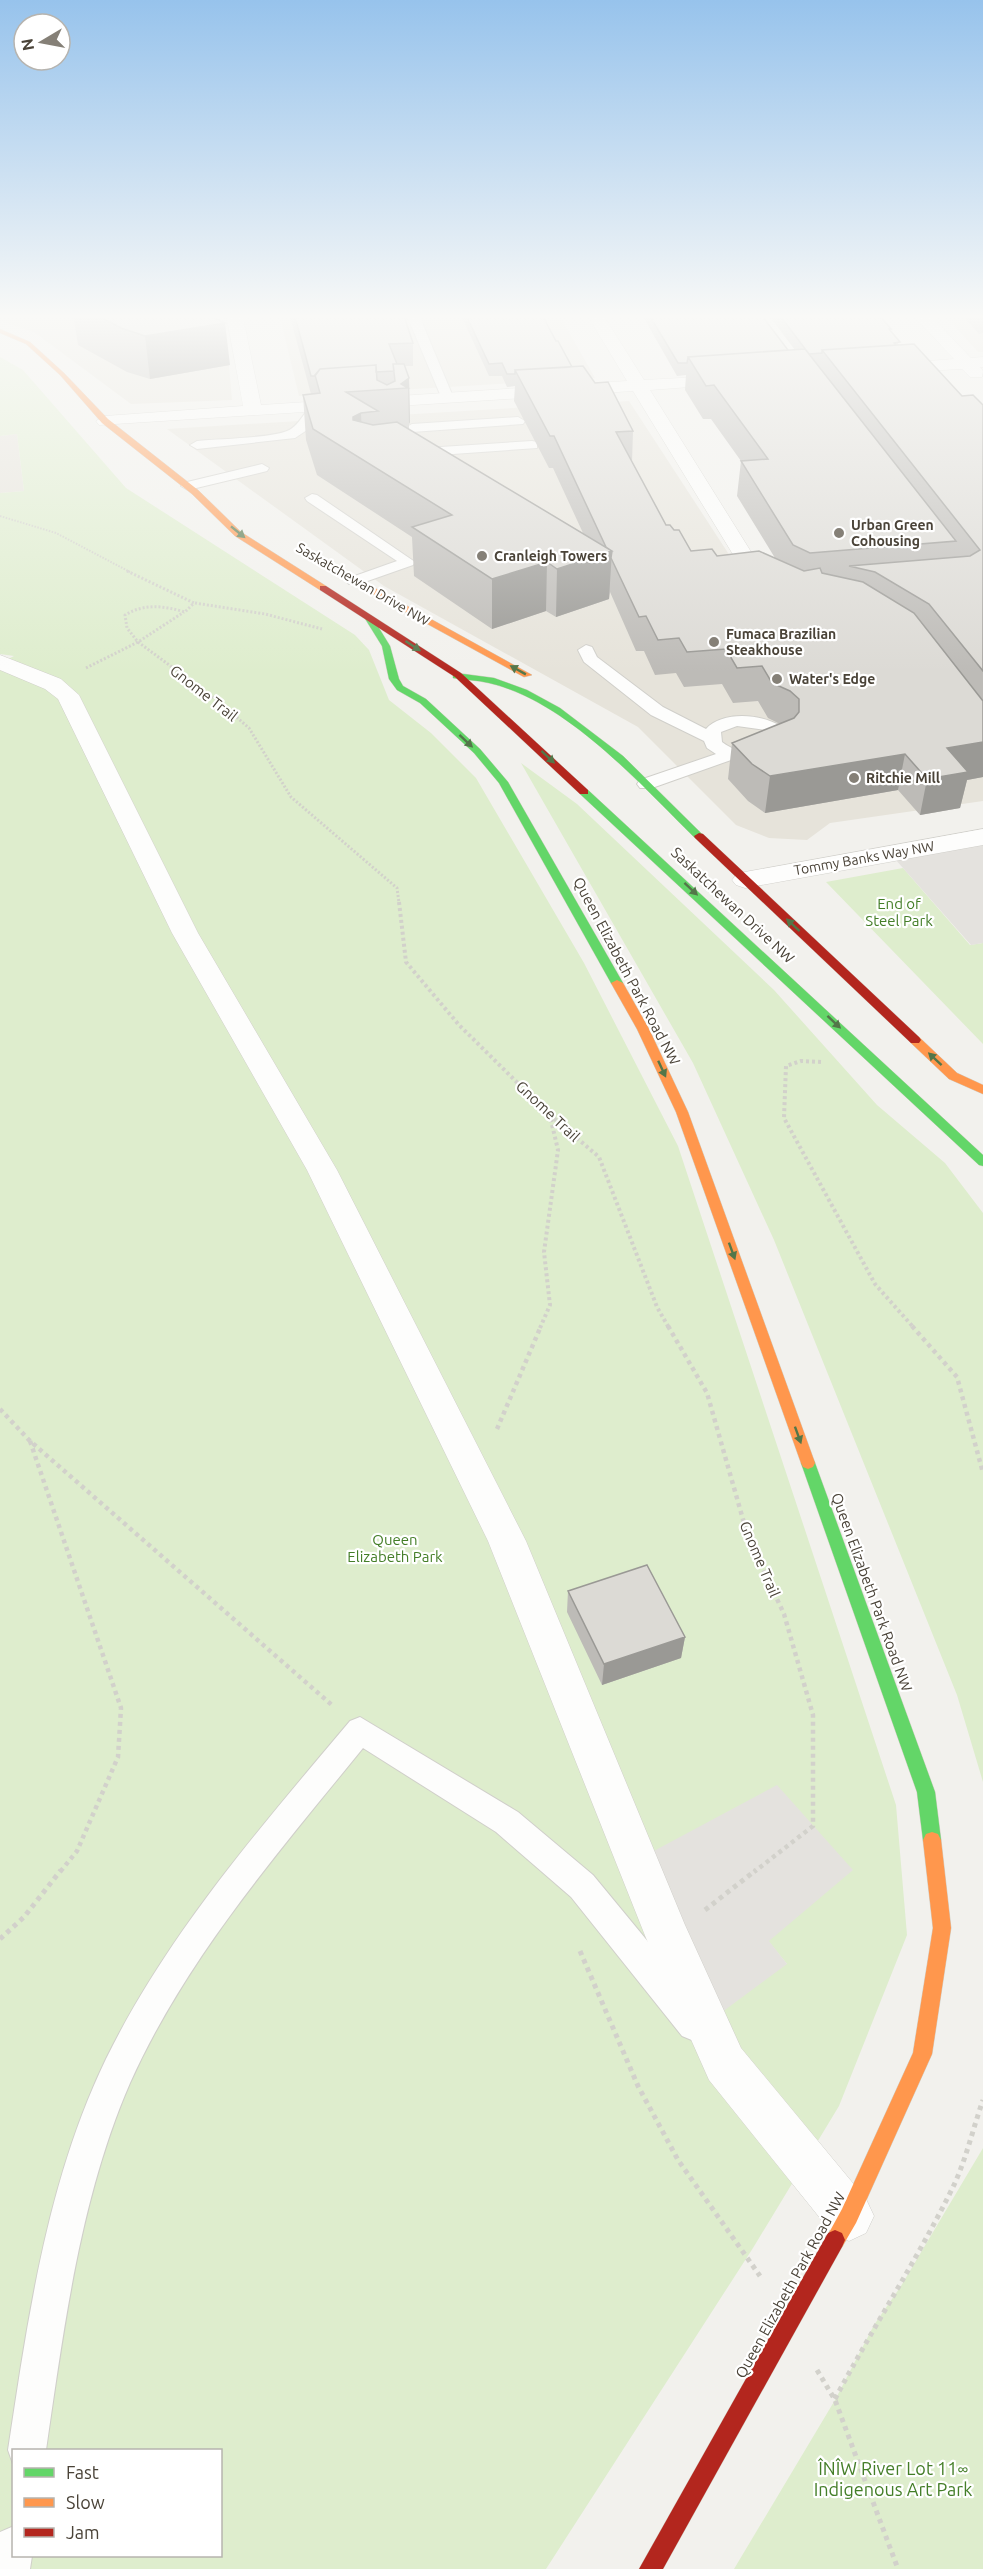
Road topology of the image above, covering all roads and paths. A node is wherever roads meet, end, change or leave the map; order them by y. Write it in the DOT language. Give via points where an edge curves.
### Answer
graph roads {
  1 [pos="120,433"];
  2 [pos="293,433"];
  3 [pos="667,433"];
  4 [pos="197,445"];
  5 [pos="532,445"];
  6 [pos="399,453"];
  7 [pos="262,468"];
  8 [pos="191,489"];
  9 [pos="312,498"];
  10 [pos="238,513"];
  11 [pos="0,516"];
  12 [pos="325,564"];
  13 [pos="354,581"];
  14 [pos="791,592"];
  15 [pos="194,603"];
  16 [pos="184,612"];
  17 [pos="368,617"];
  18 [pos="323,629"];
  19 [pos="138,642"];
  20 [pos="586,650"];
  21 [pos="0,662"];
  22 [pos="458,675"];
  23 [pos="537,681"];
  24 [pos="54,684"];
  25 [pos="423,701"];
  26 [pos="573,704"];
  27 [pos="711,738"];
  28 [pos="608,749"];
  29 [pos="730,755"];
  30 [pos="646,784"];
  31 [pos="983,837"];
  32 [pos="745,880"];
  33 [pos="830,1063"];
  34 [pos="983,1090"];
  35 [pos="550,1115"];
  36 [pos="983,1162"];
  37 [pos="0,1409"];
  38 [pos="29,1440"];
  39 [pos="983,1473"];
  40 [pos="476,1479"];
  41 [pos="360,1730"];
  42 [pos="668,1938"];
  43 [pos="0,1939"];
  44 [pos="577,1947"];
  45 [pos="725,2064"];
  46 [pos="983,2100"];
  47 [pos="849,2216"];
  48 [pos="755,2268"];
  49 [pos="835,2400"];
  50 [pos="27,2449"];
  51 [pos="650,2569"];
  52 [pos="898,2569"];
  1 -- 8 [label="main road, Saskatchewan Drive NW"];
  2 -- 4 [label="lane"];
  3 -- 14 [label="street" via="755,575"];
  5 -- 6 [label="lane"];
  7 -- 8 [label="lane"];
  8 -- 10 [label="main road, Saskatchewan Drive NW"];
  8 -- 17 [label="main road, Saskatchewan Drive NW, one-way" via="238,534"];
  9 -- 13 [label="lane" via="408,562"];
  11 -- 15 [label="path" via="70,540"];
  12 -- 13 [label="main road, Saskatchewan Drive NW"];
  23 -- 13 [label="main road, Saskatchewan Drive NW, one-way"];
  15 -- 16 [label="path"];
  15 -- 18 [label="path" via="265,614"];
  16 -- 19 [label="path"];
  16 -- 19 [label="path, Gnome Trail" via="168,607 138,607 125,615 127,628"];
  17 -- 22 [label="main road, Saskatchewan Drive NW, one-way"];
  17 -- 25 [label="main road, Queen Elizabeth Park Road NW" via="386,646 394,679 400,688"];
  19 -- 24 [label="path"];
  19 -- 35 [label="path, Gnome Trail" via="249,728 291,797 397,888 406,962 459,1026"];
  20 -- 27 [label="lane" via="590,659 657,711"];
  21 -- 24 [label="street"];
  22 -- 25 [label="main road" via="434,682 424,691"];
  22 -- 28 [label="main road, Saskatchewan Drive NW" via="505,682 552,708"];
  22 -- 36 [label="main road, Saskatchewan Drive NW, one-way"];
  24 -- 40 [label="street" via="68,695 185,933 322,1170"];
  25 -- 47 [label="main road, Queen Elizabeth Park Road NW, one-way" via="477,752 502,782 644,1029 682,1112 926,1792 942,1928 922,2054"];
  26 -- 28 [label="main road, Saskatchewan Drive NW"];
  27 -- 29 [label="lane" via="713,744"];
  27 -- 29 [label="lane" via="718,726 737,721 771,726 785,742 783,748 766,757"];
  28 -- 30 [label="main road, Saskatchewan Drive NW"];
  29 -- 30 [label="lane"];
  30 -- 32 [label="main road, Saskatchewan Drive NW"];
  31 -- 32 [label="street, Tommy Banks Way NW"];
  34 -- 32 [label="main road, Saskatchewan Drive NW, one-way" via="953,1076"];
  33 -- 39 [label="path" via="801,1061 786,1066 784,1118 875,1284 957,1377"];
  35 -- 40 [label="path" via="558,1150 544,1252 550,1305"];
  35 -- 42 [label="path, Gnome Trail" via="599,1157 657,1307 708,1393 748,1537 784,1614 813,1715 813,1826"];
  37 -- 38 [label="path"];
  38 -- 41 [label="path"];
  38 -- 43 [label="path" via="121,1708 118,1757 77,1851 24,1917"];
  40 -- 42 [label="street" via="507,1540"];
  41 -- 45 [label="lane" via="507,1822 582,1886"];
  41 -- 50 [label="lane" via="246,1869 191,1944 121,2066 86,2155 60,2259"];
  42 -- 45 [label="street"];
  44 -- 48 [label="path" via="638,2086 678,2160"];
  45 -- 47 [label="street"];
  46 -- 49 [label="path" via="954,2184"];
  47 -- 51 [label="main road, Queen Elizabeth Park Road NW"];
  49 -- 52 [label="path"];
}
